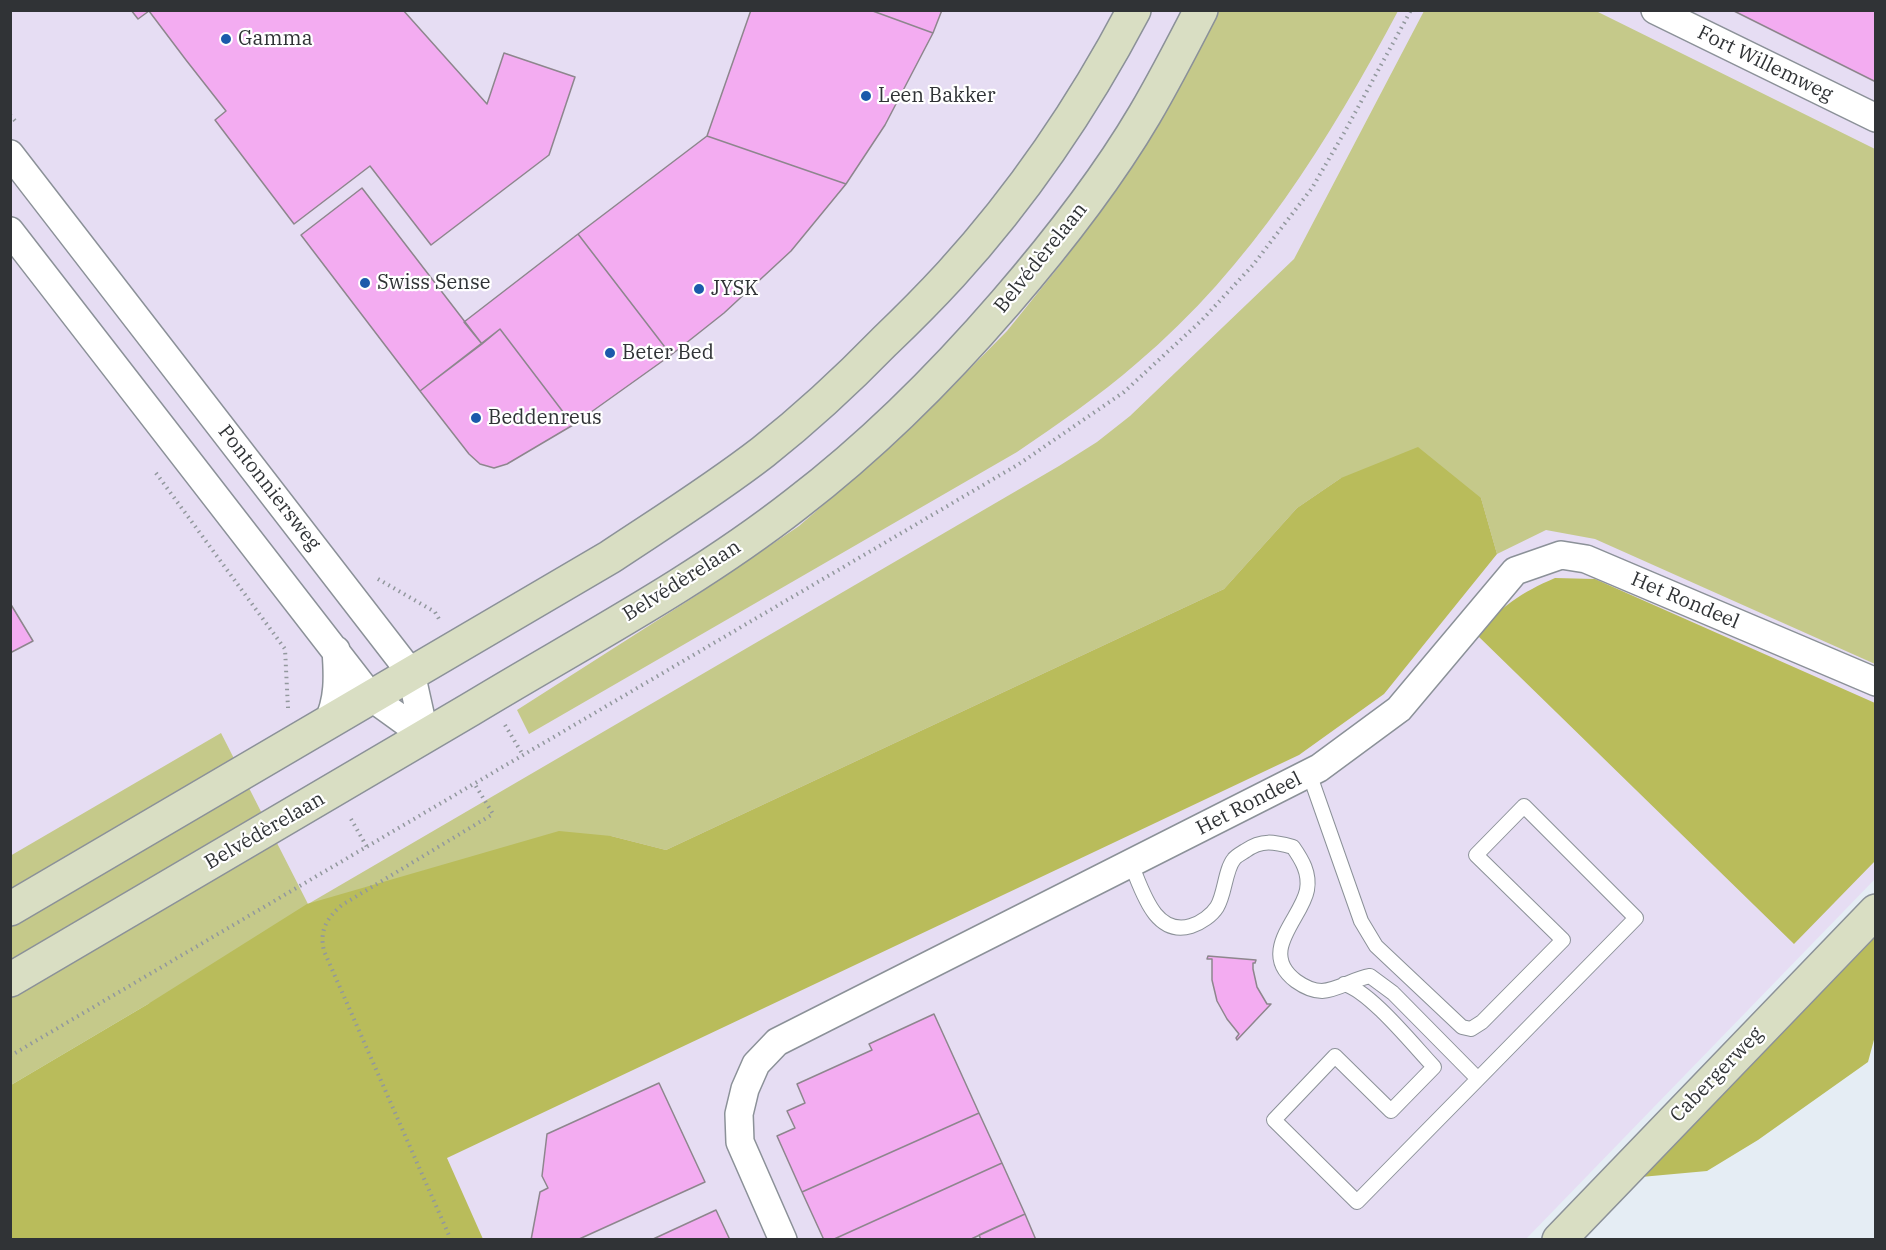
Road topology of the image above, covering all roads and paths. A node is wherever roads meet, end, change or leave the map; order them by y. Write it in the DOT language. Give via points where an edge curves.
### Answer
graph roads {
  1 [pos="1134,10"];
  2 [pos="1201,10"];
  3 [pos="1411,10"];
  4 [pos="1655,10"];
  5 [pos="1875,118"];
  6 [pos="10,154"];
  7 [pos="10,231"];
  8 [pos="154,470"];
  9 [pos="336,650"];
  10 [pos="411,673"];
  11 [pos="1875,682"];
  12 [pos="371,697"];
  13 [pos="315,731"];
  14 [pos="425,736"];
  15 [pos="1309,773"];
  16 [pos="474,783"];
  17 [pos="335,790"];
  18 [pos="367,847"];
  19 [pos="1131,864"];
  20 [pos="10,909"];
  21 [pos="1875,911"];
  22 [pos="10,980"];
  23 [pos="1344,984"];
  24 [pos="10,1056"];
  25 [pos="1478,1079"];
  26 [pos="452,1239"];
  27 [pos="783,1239"];
  28 [pos="1559,1239"];
  1 -- 10 [label="main road" via="1090,88 1003,212 951,274 848,379 763,452 676,513"];
  2 -- 14 [label="main road, Belvédèrelaan" via="1144,115 1081,209 962,354 889,425 796,504 710,565"];
  3 -- 16 [label="path" via="1312,188 1280,232 1226,296 1124,392 1020,464"];
  4 -- 5 [label="street, Fort Willemweg"];
  6 -- 10 [label="street, Pontonniersweg"];
  7 -- 9 [label="street"];
  8 -- 13 [label="path" via="285,649 286,705"];
  9 -- 12 [label="street"];
  9 -- 13 [label="street" via="336,703"];
  10 -- 12 [label="main road"];
  10 -- 14 [label="street, Pontonniersweg"];
  11 -- 15 [label="street, Het Rondeel" via="1586,559 1561,555 1515,571 1399,709"];
  12 -- 13 [label="main road"];
  12 -- 14 [label="street"];
  13 -- 20 [label="main road"];
  14 -- 17 [label="main road, Belvédèrelaan"];
  15 -- 19 [label="street, Het Rondeel"];
  15 -- 25 [label="lane" via="1369,935 1462,1027 1471,1029 1482,1022 1563,940 1476,855 1524,806 1636,918"];
  16 -- 18 [label="path"];
  16 -- 26 [label="path" via="493,814 342,905 326,921 322,934 324,951"];
  17 -- 18 [label="path"];
  17 -- 22 [label="main road, Belvédèrelaan"];
  18 -- 24 [label="path"];
  19 -- 23 [label="lane" via="1152,911 1170,926 1184,928 1205,919 1217,907 1233,859 1257,843 1268,841 1293,847 1307,873 1307,890 1285,934 1281,949 1283,965 1297,982 1319,991"];
  19 -- 27 [label="street, Het Rondeel" via="777,1042 756,1064 739,1114 740,1142"];
  21 -- 28 [label="main road, Cabergerweg"];
  23 -- 25 [label="lane" via="1370,976 1383,984"];
  23 -- 25 [label="lane" via="1356,989 1381,1012 1434,1067 1391,1111 1335,1056 1274,1120 1357,1202"];
}
